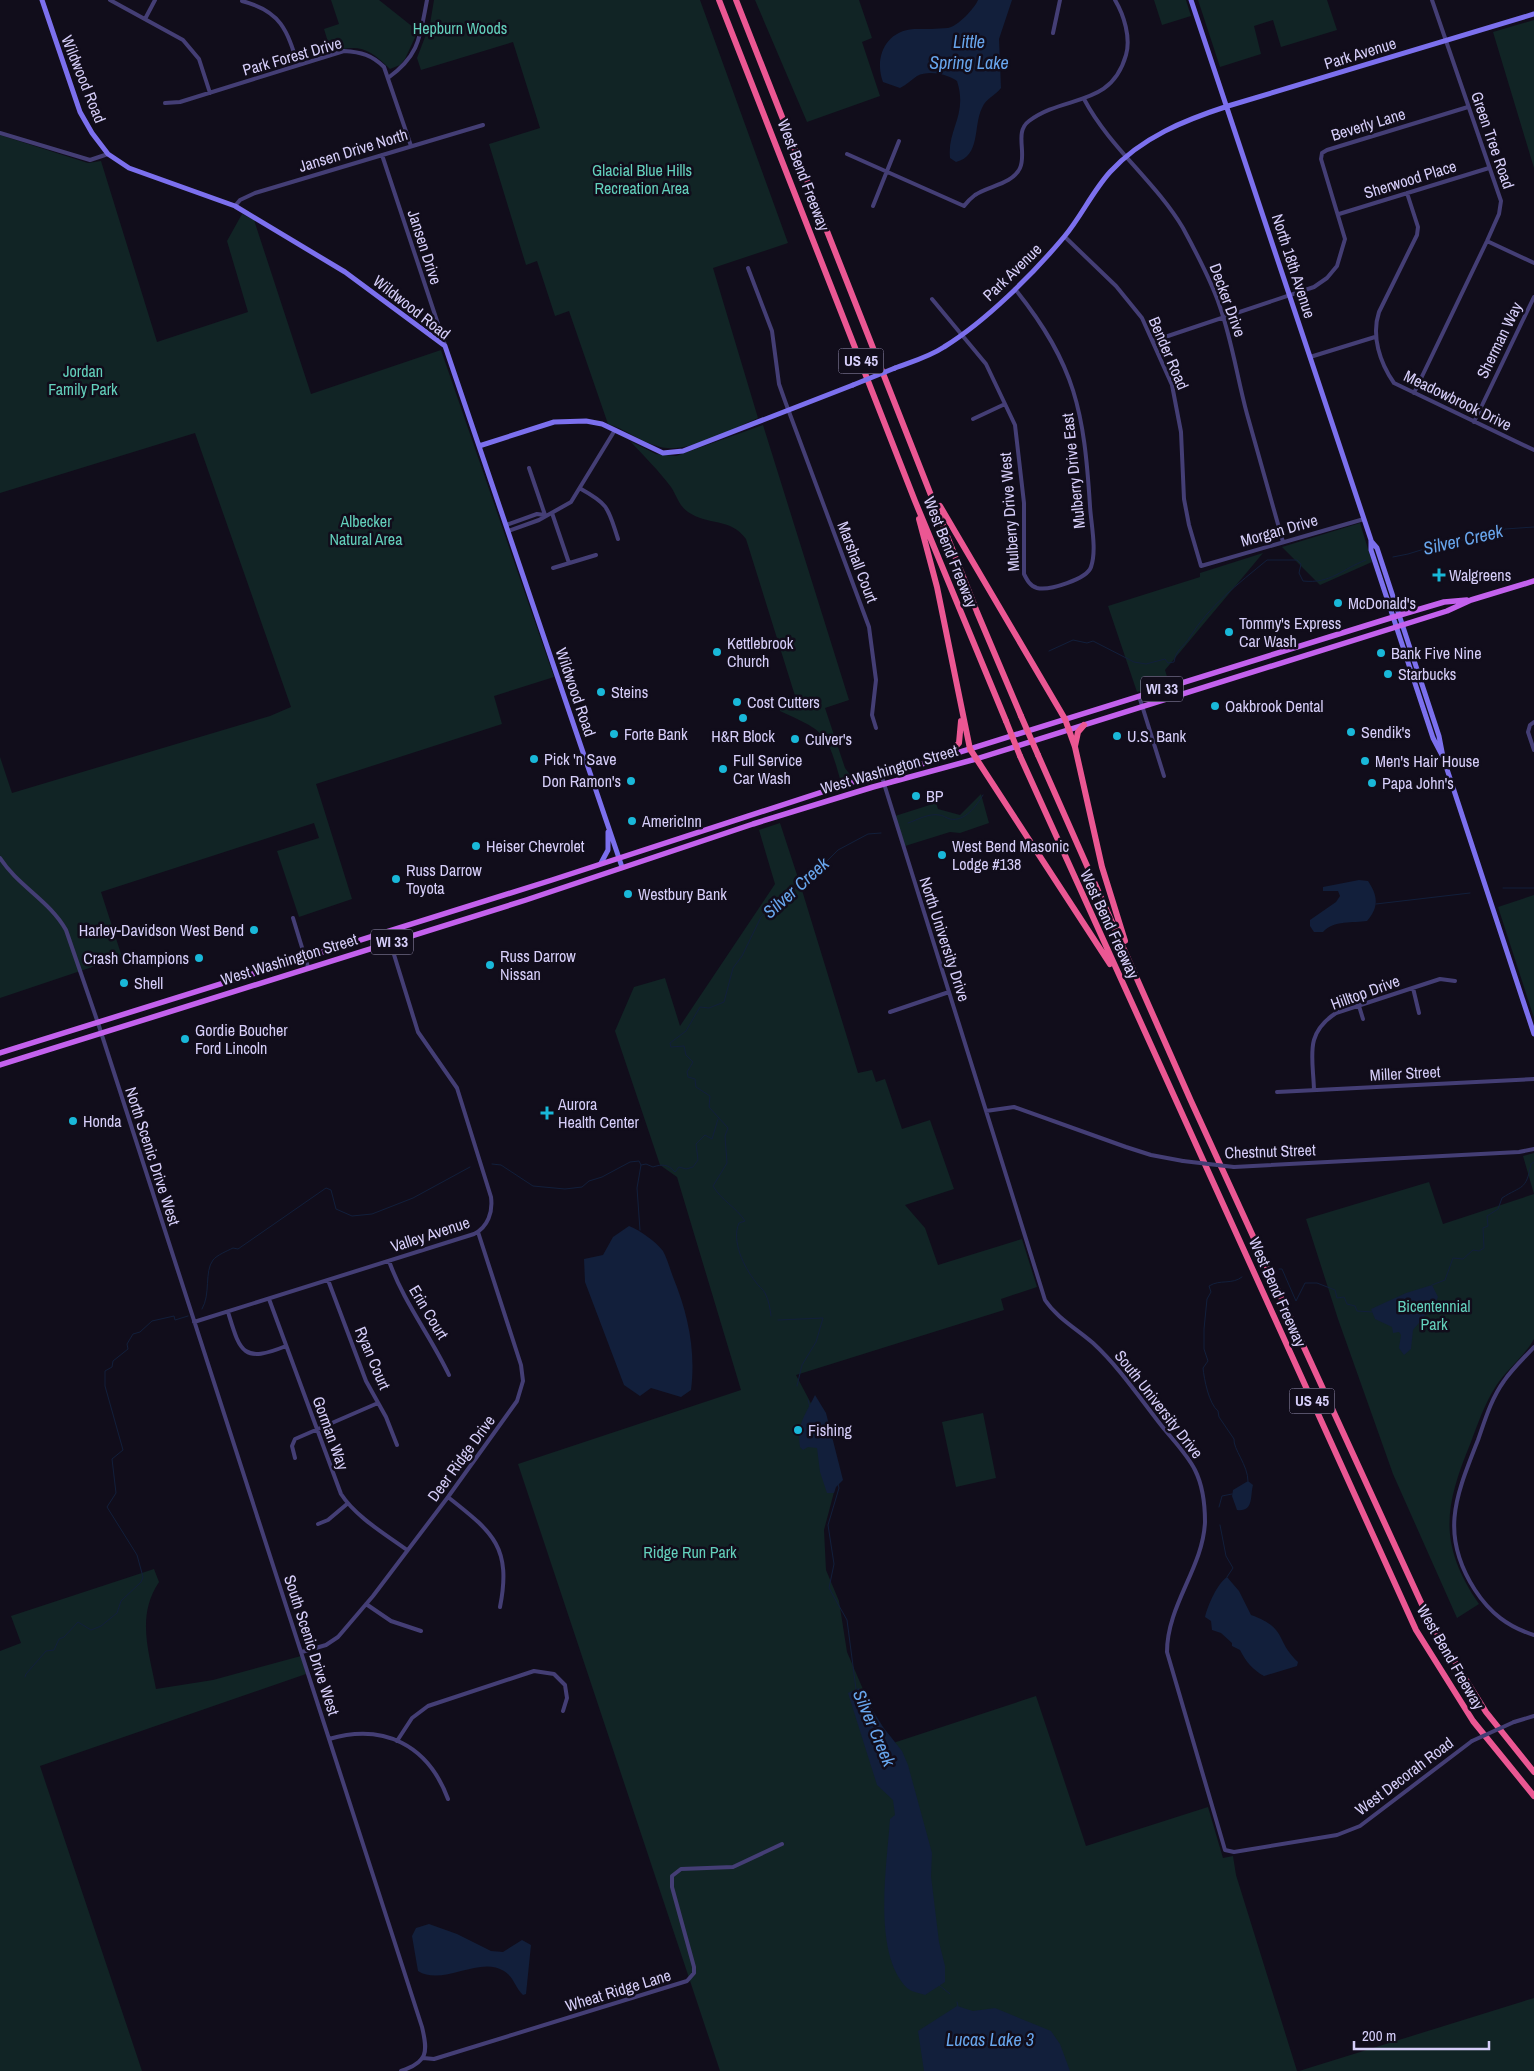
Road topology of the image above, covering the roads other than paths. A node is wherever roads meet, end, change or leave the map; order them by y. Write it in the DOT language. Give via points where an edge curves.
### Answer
graph roads {
  1 [pos="42,0"];
  2 [pos="110,0"];
  3 [pos="155,0"];
  4 [pos="427,0"];
  5 [pos="719,0"];
  6 [pos="736,0"];
  7 [pos="1060,0"];
  8 [pos="1115,0"];
  9 [pos="1191,0"];
  10 [pos="1432,0"];
  11 [pos="242,1"];
  12 [pos="1534,14"];
  13 [pos="146,19"];
  14 [pos="1052,33"];
  15 [pos="1446,40"];
  16 [pos="298,65"];
  17 [pos="388,78"];
  18 [pos="210,93"];
  19 [pos="1084,99"];
  20 [pos="165,103"];
  21 [pos="1228,106"];
  22 [pos="1468,107"];
  23 [pos="483,125"];
  24 [pos="0,133"];
  25 [pos="899,141"];
  26 [pos="411,146"];
  27 [pos="108,154"];
  28 [pos="847,154"];
  29 [pos="382,155"];
  30 [pos="1126,158"];
  31 [pos="1489,168"];
  32 [pos="887,171"];
  33 [pos="1407,193"];
  34 [pos="235,206"];
  35 [pos="873,206"];
  36 [pos="1339,214"];
  37 [pos="1065,237"];
  38 [pos="1487,241"];
  39 [pos="1534,263"];
  40 [pos="748,268"];
  41 [pos="1015,289"];
  42 [pos="1290,295"];
  43 [pos="1534,296"];
  44 [pos="932,300"];
  45 [pos="1223,317"];
  46 [pos="962,334"];
  47 [pos="1375,337"];
  48 [pos="1153,341"];
  49 [pos="445,346"];
  50 [pos="1310,356"];
  51 [pos="1414,393"];
  52 [pos="1005,404"];
  53 [pos="789,410"];
  54 [pos="973,419"];
  55 [pos="1474,422"];
  56 [pos="615,430"];
  57 [pos="479,446"];
  58 [pos="1534,450"];
  59 [pos="529,468"];
  60 [pos="930,488"];
  61 [pos="581,489"];
  62 [pos="915,501"];
  63 [pos="552,513"];
  64 [pos="545,516"];
  65 [pos="1364,519"];
  66 [pos="507,528"];
  67 [pos="618,539"];
  68 [pos="1371,540"];
  69 [pos="1283,542"];
  70 [pos="596,555"];
  71 [pos="568,562"];
  72 [pos="1202,566"];
  73 [pos="553,568"];
  74 [pos="1534,581"];
  75 [pos="1028,582"];
  76 [pos="1472,600"];
  77 [pos="1400,615"];
  78 [pos="1392,618"];
  79 [pos="1403,625"];
  80 [pos="1395,627"];
  81 [pos="1139,696"];
  82 [pos="1142,706"];
  83 [pos="962,715"];
  84 [pos="1065,719"];
  85 [pos="1534,722"];
  86 [pos="1084,725"];
  87 [pos="876,728"];
  88 [pos="1069,729"];
  89 [pos="1075,747"];
  90 [pos="970,749"];
  91 [pos="1534,750"];
  92 [pos="1443,756"];
  93 [pos="946,757"];
  94 [pos="976,759"];
  95 [pos="881,774"];
  96 [pos="1164,776"];
  97 [pos="883,785"];
  98 [pos="608,827"];
  99 [pos="619,857"];
  100 [pos="0,858"];
  101 [pos="601,863"];
  102 [pos="622,866"];
  103 [pos="293,918"];
  104 [pos="387,932"];
  105 [pos="391,942"];
  106 [pos="305,957"];
  107 [pos="308,967"];
  108 [pos="1455,981"];
  109 [pos="1124,985"];
  110 [pos="1140,985"];
  111 [pos="1413,988"];
  112 [pos="949,992"];
  113 [pos="1359,1006"];
  114 [pos="890,1012"];
  115 [pos="1419,1013"];
  116 [pos="1363,1019"];
  117 [pos="98,1023"];
  118 [pos="101,1033"];
  119 [pos="1534,1034"];
  120 [pos="0,1053"];
  121 [pos="0,1065"];
  122 [pos="1534,1079"];
  123 [pos="1314,1090"];
  124 [pos="1276,1092"];
  125 [pos="986,1111"];
  126 [pos="1534,1149"];
  127 [pos="478,1232"];
  128 [pos="390,1260"];
  129 [pos="328,1280"];
  130 [pos="186,1297"];
  131 [pos="269,1299"];
  132 [pos="228,1312"];
  133 [pos="194,1322"];
  134 [pos="286,1346"];
  135 [pos="1534,1347"];
  136 [pos="449,1375"];
  137 [pos="378,1403"];
  138 [pos="316,1429"];
  139 [pos="397,1445"];
  140 [pos="295,1458"];
  141 [pos="448,1497"];
  142 [pos="347,1504"];
  143 [pos="318,1524"];
  144 [pos="407,1550"];
  145 [pos="366,1604"];
  146 [pos="500,1607"];
  147 [pos="421,1631"];
  148 [pos="1534,1635"];
  149 [pos="302,1652"];
  150 [pos="563,1711"];
  151 [pos="1534,1716"];
  152 [pos="330,1739"];
  153 [pos="397,1741"];
  154 [pos="1534,1772"];
  155 [pos="1534,1796"];
  156 [pos="448,1799"];
  157 [pos="782,1844"];
  158 [pos="1225,1850"];
  159 [pos="423,2058"];
  160 [pos="401,2071"];
  1 -- 27 [label="street, Wildwood Road" via="80,112"];
  2 -- 13 [label="street"];
  3 -- 13 [label="street"];
  4 -- 17 [label="street" via="420,37 410,60"];
  5 -- 62 [label="highway, West Bend Freeway / US 45"];
  6 -- 60 [label="highway, West Bend Freeway / US 45"];
  7 -- 14 [label="street"];
  8 -- 19 [label="street" via="1127,35 1123,67 1113,82"];
  9 -- 21 [label="street, North 18th Avenue"];
  10 -- 15 [label="street, Green Tree Road"];
  11 -- 16 [label="street" via="273,14 288,32"];
  12 -- 15 [label="street, Park Avenue"];
  13 -- 18 [label="street" via="183,40 199,59"];
  15 -- 21 [label="street, Park Avenue"];
  15 -- 22 [label="street, Green Tree Road"];
  16 -- 17 [label="street, Park Forest Drive" via="344,51 359,52 375,58 384,66"];
  16 -- 18 [label="street, Park Forest Drive"];
  17 -- 26 [label="street, Park Forest Drive"];
  18 -- 20 [label="street, Park Forest Drive"];
  19 -- 30 [label="street, Decker Drive" via="1096,121"];
  19 -- 32 [label="street" via="1027,122 1021,136 1020,169 1010,178 975,195 964,206"];
  21 -- 30 [label="street, Park Avenue" via="1167,129"];
  21 -- 42 [label="street, North 18th Avenue"];
  22 -- 31 [label="street, Green Tree Road"];
  22 -- 36 [label="street, Beverly Lane" via="1322,153 1321,159"];
  23 -- 26 [label="street, Jansen Drive North"];
  24 -- 27 [label="street" via="90,160"];
  25 -- 32 [label="street"];
  26 -- 29 [label="street, Jansen Drive North"];
  27 -- 34 [label="street, Wildwood Road" via="129,168"];
  28 -- 32 [label="street"];
  29 -- 34 [label="street, Jansen Drive North" via="255,193"];
  29 -- 49 [label="street, Jansen Drive"];
  30 -- 37 [label="street, Park Avenue" via="1110,172"];
  30 -- 45 [label="street, Decker Drive" via="1160,194 1182,228 1208,278"];
  31 -- 33 [label="street, Sherwood Place"];
  31 -- 38 [label="street, Green Tree Road" via="1501,201"];
  32 -- 35 [label="street"];
  33 -- 36 [label="street, Sherwood Place"];
  33 -- 47 [label="street, Meadowbrook Drive" via="1418,227 1417,235 1379,312"];
  34 -- 49 [label="street, Wildwood Road" via="345,272"];
  36 -- 42 [label="street, Beverly Lane" via="1345,239 1336,266 1314,287"];
  37 -- 41 [label="street, Park Avenue"];
  37 -- 48 [label="street, Bender Road" via="1116,286 1142,318"];
  38 -- 39 [label="street"];
  38 -- 51 [label="street, Green Tree Road"];
  40 -- 53 [label="street, Marshall Court" via="772,331 780,384"];
  41 -- 46 [label="street, Park Avenue"];
  41 -- 75 [label="street, Mulberry Drive East" via="1039,318 1057,348 1080,409 1087,451 1093,550 1091,567 1084,577 1049,588 1036,588"];
  42 -- 45 [label="street, Beverly Lane"];
  42 -- 50 [label="street, North 18th Avenue"];
  43 -- 55 [label="street, Sherman Way"];
  44 -- 46 [label="street, Mulberry Drive West"];
  45 -- 48 [label="street, Beverly Lane"];
  45 -- 69 [label="street, Decker Drive"];
  46 -- 52 [label="street, Mulberry Drive West" via="986,364"];
  46 -- 53 [label="street, Park Avenue, bridge" via="943,348"];
  47 -- 50 [label="street"];
  47 -- 51 [label="street, Meadowbrook Drive" via="1387,373 1394,383"];
  48 -- 72 [label="street, Bender Road" via="1172,385 1181,432 1184,499"];
  49 -- 57 [label="street, Wildwood Road"];
  50 -- 65 [label="street, North 18th Avenue"];
  51 -- 55 [label="street, Meadowbrook Drive"];
  52 -- 54 [label="street"];
  52 -- 75 [label="street, Mulberry Drive West" via="1015,426 1024,503 1024,574"];
  53 -- 56 [label="street, Park Avenue" via="683,451 663,453"];
  53 -- 87 [label="street, Marshall Court" via="869,628 876,680 872,715"];
  55 -- 58 [label="street, Meadowbrook Drive"];
  56 -- 57 [label="street, Park Avenue" via="586,421 554,422"];
  56 -- 61 [label="street"];
  57 -- 66 [label="street, Wildwood Road"];
  59 -- 64 [label="street"];
  60 -- 84 [label="highway"];
  60 -- 110 [label="highway, West Bend Freeway / US 45, bridge" via="977,612"];
  61 -- 63 [label="street" via="571,502"];
  61 -- 67 [label="street" via="601,499 607,507"];
  62 -- 83 [label="highway" via="937,587"];
  62 -- 109 [label="highway, West Bend Freeway / US 45, bridge" via="1020,756"];
  63 -- 64 [label="street"];
  63 -- 71 [label="street"];
  64 -- 66 [label="street" via="537,514"];
  65 -- 68 [label="street, North 18th Avenue"];
  65 -- 69 [label="street, Morgan Drive"];
  66 -- 98 [label="street, Wildwood Road"];
  68 -- 77 [label="street, North 18th Avenue" via="1377,548"];
  68 -- 78 [label="street, North 18th Avenue" via="1371,550"];
  69 -- 72 [label="street, Morgan Drive"];
  70 -- 71 [label="street"];
  71 -- 73 [label="street"];
  74 -- 76 [label="main road, West Washington Street / WI 33"];
  76 -- 77 [label="main road, West Washington Street / WI 33" via="1444,602"];
  76 -- 79 [label="main road, West Washington Street / WI 33"];
  77 -- 78 [label="main road, West Washington Street / WI 33"];
  77 -- 79 [label="street, North 18th Avenue"];
  78 -- 80 [label="street, North 18th Avenue"];
  78 -- 81 [label="main road, West Washington Street / WI 33"];
  79 -- 80 [label="main road, West Washington Street / WI 33"];
  79 -- 92 [label="street, North 18th Avenue"];
  80 -- 82 [label="main road, West Washington Street / WI 33"];
  80 -- 92 [label="street, North 18th Avenue" via="1432,738"];
  81 -- 82 [label="street"];
  81 -- 84 [label="main road, West Washington Street / WI 33"];
  82 -- 86 [label="main road, West Washington Street / WI 33"];
  82 -- 96 [label="street"];
  83 -- 90 [label="highway"];
  83 -- 93 [label="highway" via="959,743"];
  84 -- 88 [label="highway"];
  84 -- 90 [label="main road, West Washington Street / WI 33"];
  85 -- 91 [label="street" via="1528,732"];
  86 -- 88 [label="main road, West Washington Street / WI 33"];
  86 -- 89 [label="highway" via="1078,732"];
  88 -- 89 [label="highway"];
  88 -- 94 [label="main road, West Washington Street / WI 33"];
  89 -- 110 [label="highway" via="1114,908"];
  90 -- 93 [label="main road, West Washington Street / WI 33"];
  90 -- 94 [label="highway"];
  92 -- 119 [label="street, North 18th Avenue"];
  93 -- 95 [label="main road, West Washington Street / WI 33"];
  94 -- 97 [label="main road, West Washington Street / WI 33"];
  94 -- 109 [label="highway"];
  95 -- 97 [label="street, North University Drive"];
  95 -- 99 [label="main road, West Washington Street / WI 33"];
  97 -- 102 [label="main road, West Washington Street / WI 33"];
  97 -- 112 [label="street, North University Drive"];
  98 -- 99 [label="street, Wildwood Road"];
  98 -- 101 [label="street" via="608,850"];
  99 -- 101 [label="main road, West Washington Street / WI 33"];
  99 -- 102 [label="street, Wildwood Road"];
  100 -- 117 [label="street, North Scenic Drive West" via="16,880 60,919"];
  101 -- 104 [label="main road, West Washington Street / WI 33"];
  102 -- 105 [label="main road, West Washington Street / WI 33"];
  103 -- 106 [label="street"];
  104 -- 105 [label="street, Valley Avenue"];
  104 -- 106 [label="main road, West Washington Street / WI 33"];
  105 -- 107 [label="main road, West Washington Street / WI 33"];
  105 -- 127 [label="street, Valley Avenue" via="418,1032 457,1088 491,1197 488,1221"];
  106 -- 107 [label="street"];
  106 -- 117 [label="main road, West Washington Street / WI 33"];
  107 -- 118 [label="main road, West Washington Street / WI 33"];
  108 -- 111 [label="street, Hilltop Drive" via="1440,979"];
  109 -- 155 [label="highway, West Bend Freeway / US 45" via="1416,1630 1473,1721"];
  110 -- 154 [label="highway, West Bend Freeway / US 45" via="1190,1101 1430,1622 1486,1712"];
  111 -- 113 [label="street, Hilltop Drive"];
  111 -- 115 [label="street"];
  112 -- 114 [label="street"];
  112 -- 125 [label="street, North University Drive"];
  113 -- 116 [label="street"];
  113 -- 123 [label="street, Hilltop Drive" via="1336,1013 1322,1022 1314,1036"];
  117 -- 118 [label="street, North Scenic Drive West"];
  117 -- 120 [label="main road, West Washington Street / WI 33"];
  118 -- 121 [label="main road, West Washington Street / WI 33"];
  118 -- 130 [label="street, North Scenic Drive West"];
  122 -- 123 [label="street, Miller Street"];
  123 -- 124 [label="street, Miller Street"];
  125 -- 126 [label="street, Chestnut Street, bridge" via="1014,1107 1151,1155 1234,1167"];
  125 -- 158 [label="street, South University Drive" via="1045,1300 1052,1311 1116,1366 1190,1462 1200,1483 1205,1508 1204,1531 1170,1621 1167,1652"];
  127 -- 128 [label="street, Valley Avenue"];
  127 -- 141 [label="street, Deer Ridge Drive" via="524,1381 517,1401"];
  128 -- 129 [label="street, Valley Avenue"];
  128 -- 136 [label="street, Erin Court" via="398,1286"];
  129 -- 131 [label="street, Valley Avenue"];
  129 -- 137 [label="street, Ryan Court" via="366,1381"];
  130 -- 133 [label="street, South Scenic Drive West"];
  131 -- 132 [label="street, Valley Avenue"];
  131 -- 134 [label="street, Gorman Way"];
  132 -- 133 [label="street, Valley Avenue"];
  132 -- 134 [label="street" via="238,1343 245,1351 260,1355"];
  133 -- 149 [label="street, South Scenic Drive West"];
  134 -- 138 [label="street, Gorman Way"];
  135 -- 148 [label="street" via="1494,1396 1458,1488 1454,1511 1456,1550 1464,1574 1483,1603 1503,1621"];
  137 -- 138 [label="street"];
  137 -- 139 [label="street, Ryan Court"];
  138 -- 140 [label="street" via="294,1441"];
  138 -- 142 [label="street, Gorman Way" via="338,1489"];
  141 -- 144 [label="street, Deer Ridge Drive"];
  141 -- 146 [label="street" via="487,1528 494,1538 505,1572"];
  142 -- 143 [label="street"];
  142 -- 144 [label="street, Gorman Way"];
  144 -- 145 [label="street, Deer Ridge Drive"];
  145 -- 147 [label="street" via="391,1621"];
  145 -- 149 [label="street, Deer Ridge Drive" via="338,1637 326,1645"];
  149 -- 152 [label="street, South Scenic Drive West"];
  150 -- 153 [label="street" via="567,1698 565,1684 554,1674 534,1671 428,1706 412,1718"];
  151 -- 158 [label="street, West Decorah Road, bridge" via="1472,1741 1360,1826 1337,1835 1234,1852"];
  152 -- 153 [label="street" via="359,1732"];
  152 -- 159 [label="street, South Scenic Drive West" via="414,2002 426,2044"];
  153 -- 156 [label="street" via="426,1762"];
  157 -- 159 [label="street, Wheat Ridge Lane" via="733,1866 681,1869 672,1876 672,1887 694,1967 694,1973 687,1982 434,2059"];
  159 -- 160 [label="street" via="418,2064"];
}
